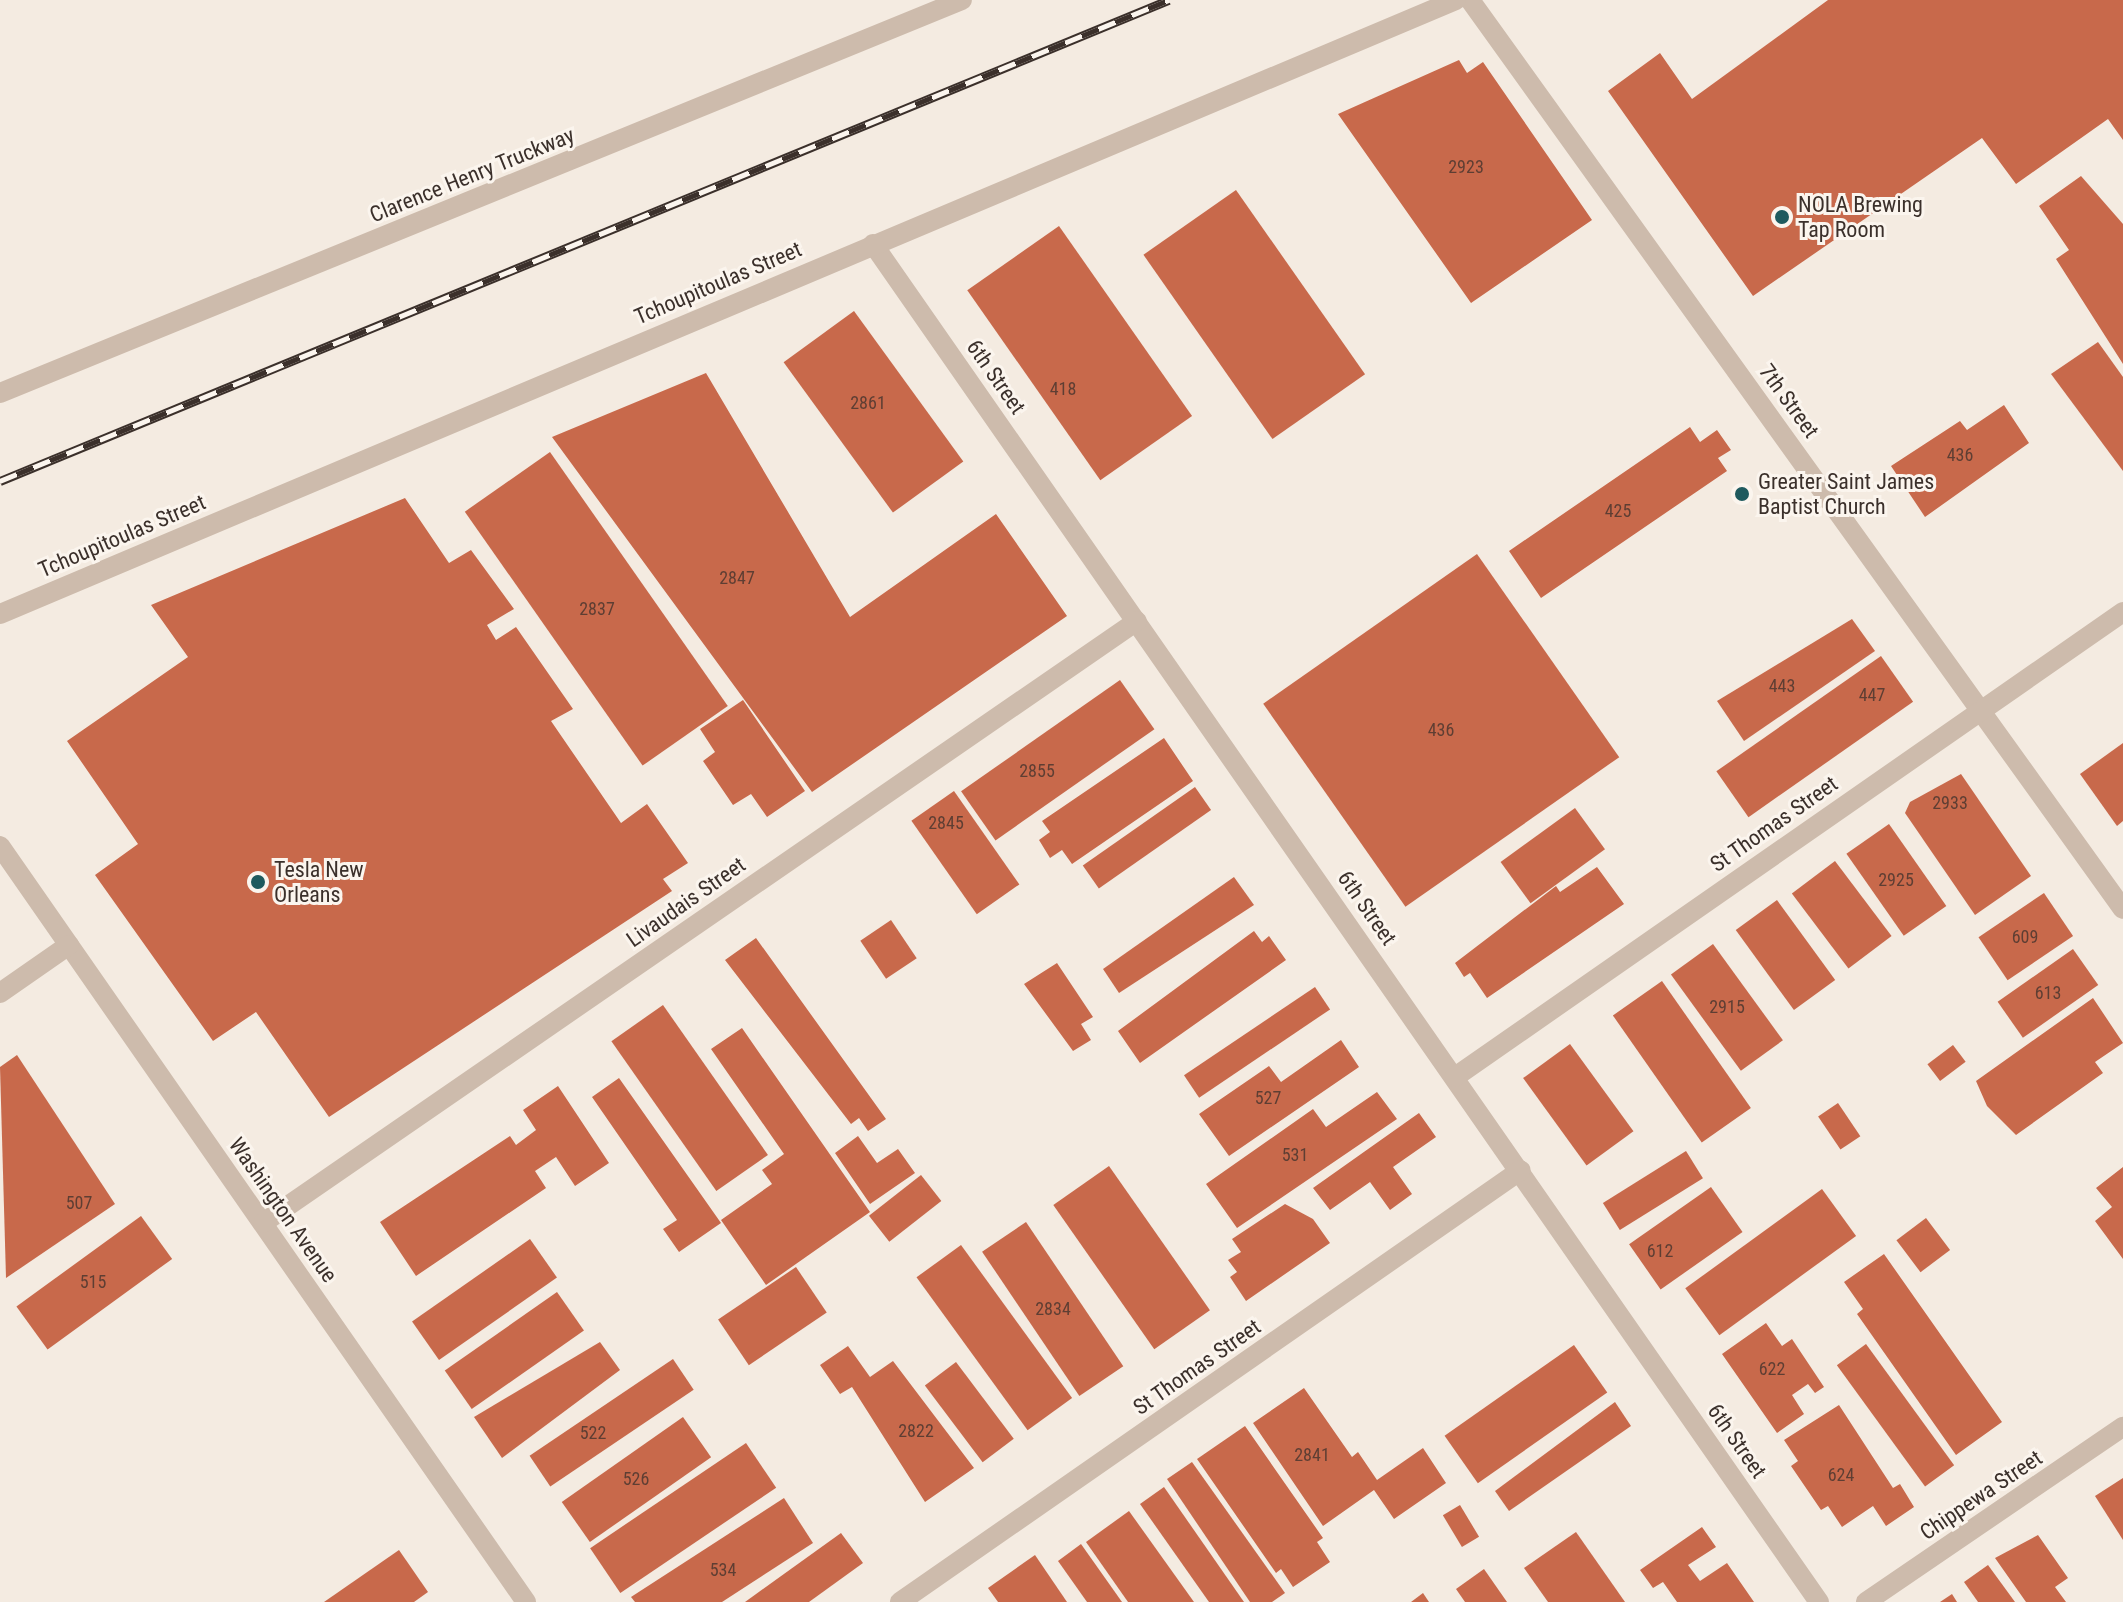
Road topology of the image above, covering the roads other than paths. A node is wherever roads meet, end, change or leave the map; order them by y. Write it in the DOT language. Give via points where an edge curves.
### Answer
graph roads {
  1 [pos="962,0"];
  2 [pos="1456,0"];
  3 [pos="1470,0"];
  4 [pos="873,244"];
  5 [pos="0,393"];
  6 [pos="2123,612"];
  7 [pos="0,614"];
  8 [pos="1137,621"];
  9 [pos="1981,708"];
  10 [pos="0,846"];
  11 [pos="2123,909"];
  12 [pos="69,945"];
  13 [pos="0,993"];
  14 [pos="1455,1077"];
  15 [pos="1521,1170"];
  16 [pos="263,1223"];
  17 [pos="2123,1427"];
  18 [pos="526,1602"];
  19 [pos="900,1602"];
  20 [pos="1819,1602"];
  21 [pos="1866,1602"];
  1 -- 5 [label="street, Clarence Henry Truckway"];
  2 -- 4 [label="street, Tchoupitoulas Street"];
  3 -- 9 [label="street, 7th Street"];
  4 -- 7 [label="street, Tchoupitoulas Street"];
  4 -- 8 [label="street, 6th Street"];
  6 -- 9 [label="street, St Thomas Street"];
  8 -- 14 [label="street, 6th Street"];
  8 -- 16 [label="street, Livaudais Street"];
  9 -- 11 [label="street, 7th Street"];
  9 -- 14 [label="street, St Thomas Street"];
  10 -- 12 [label="street, Washington Avenue"];
  12 -- 13 [label="street"];
  12 -- 16 [label="street, Washington Avenue"];
  14 -- 15 [label="street, 6th Street"];
  15 -- 19 [label="street, St Thomas Street"];
  15 -- 20 [label="street, 6th Street"];
  16 -- 18 [label="street, Washington Avenue"];
  17 -- 21 [label="street, Chippewa Street"];
}
